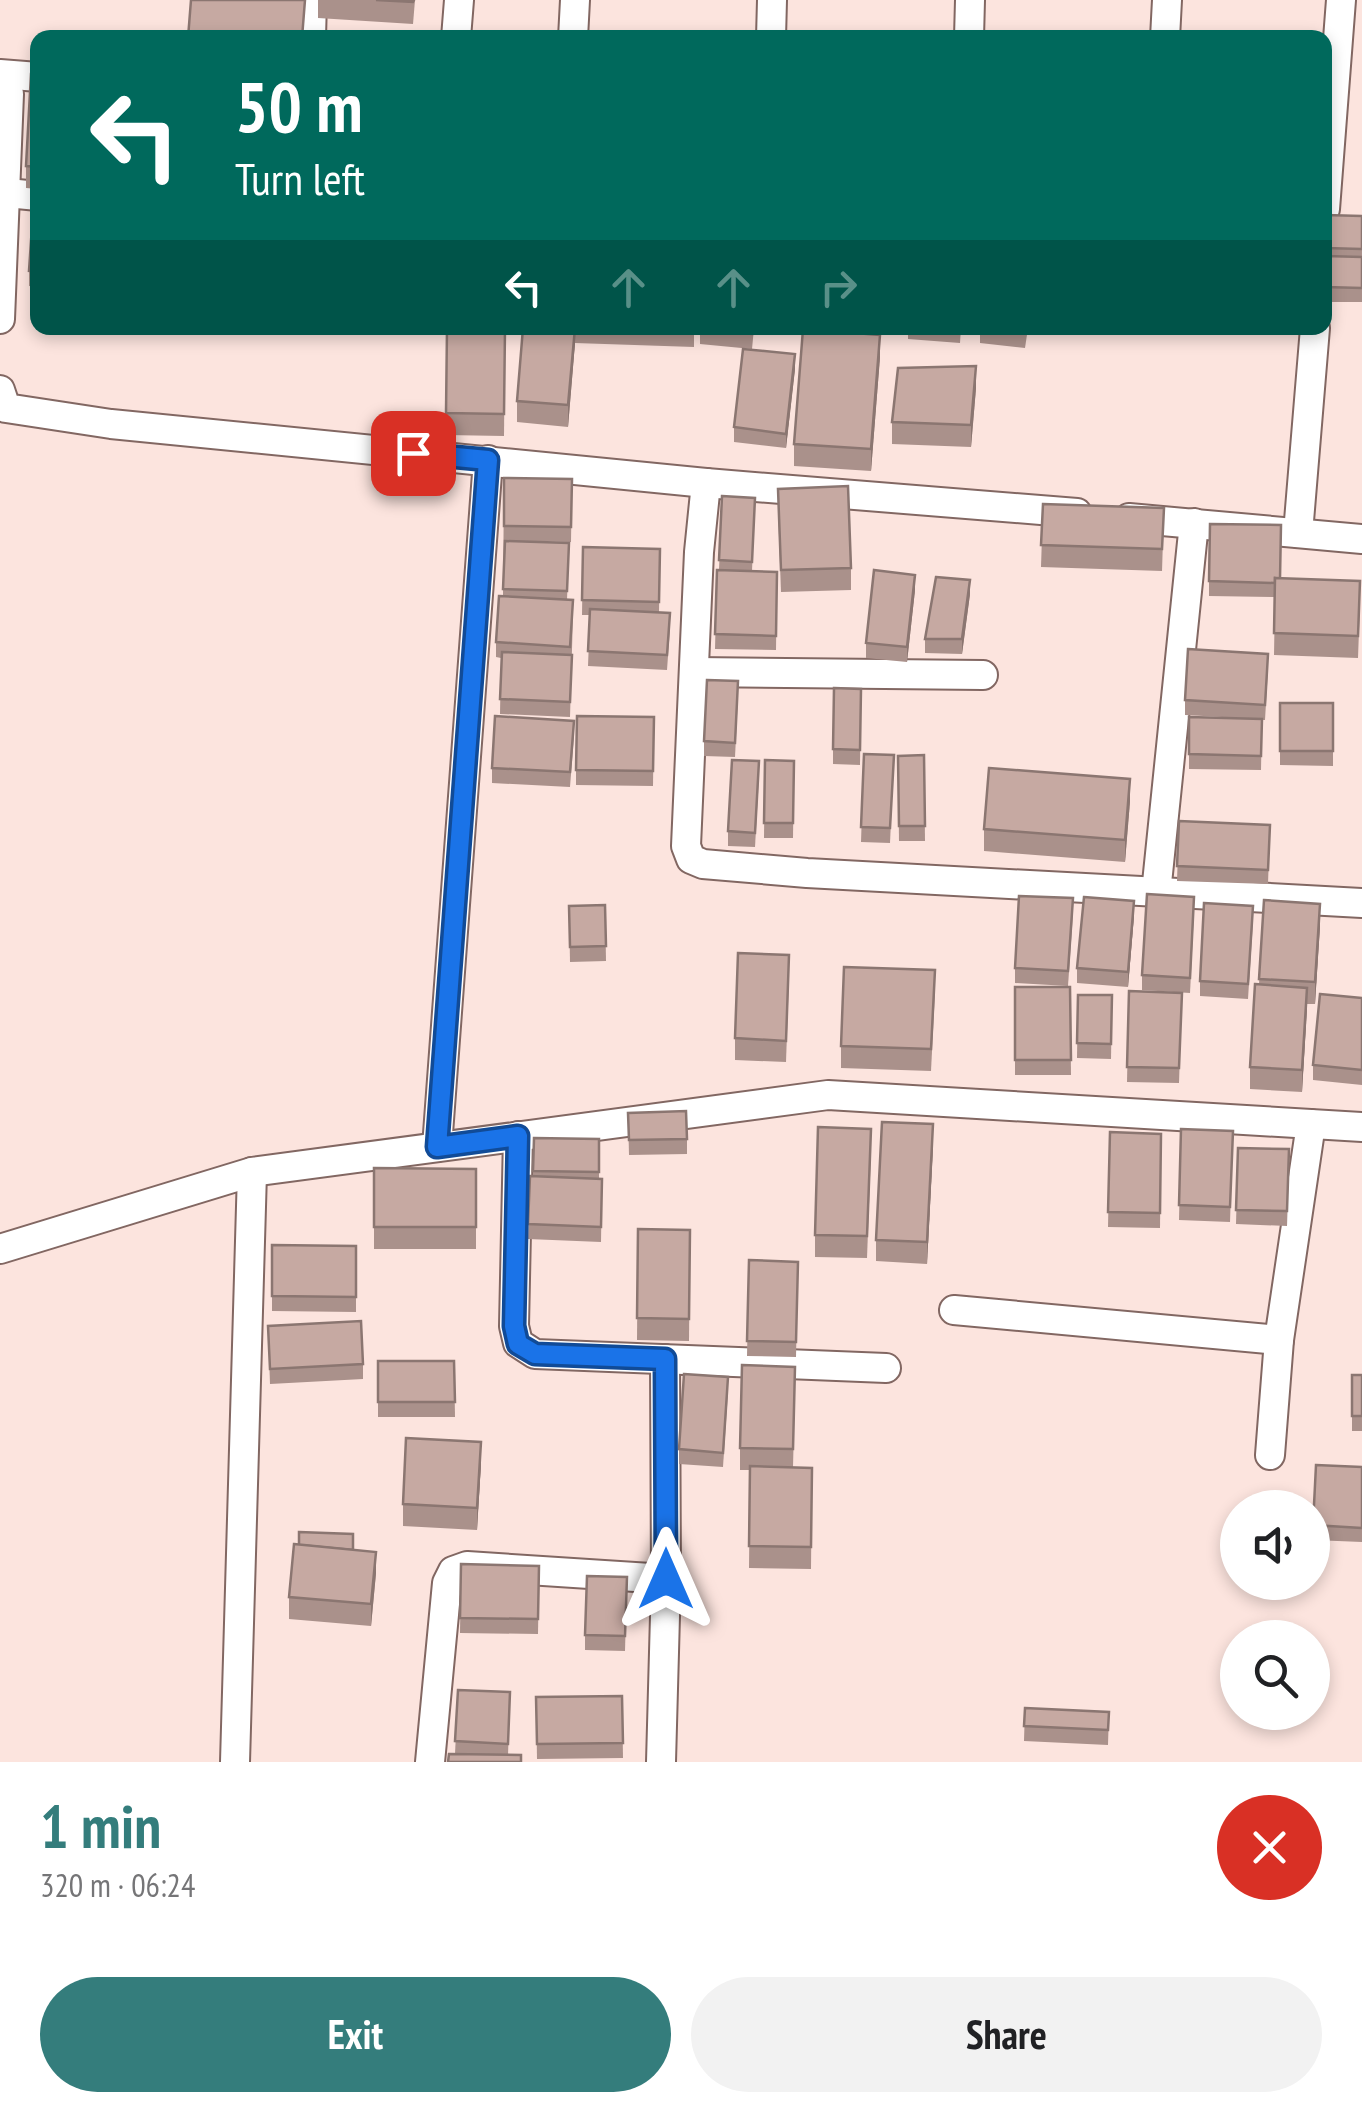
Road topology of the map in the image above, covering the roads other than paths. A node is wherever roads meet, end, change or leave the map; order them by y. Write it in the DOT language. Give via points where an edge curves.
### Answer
graph roads {
  1 [pos="312,0"];
  2 [pos="459,0"];
  3 [pos="574,0"];
  4 [pos="772,0"];
  5 [pos="970,0"];
  6 [pos="1167,0"];
  7 [pos="1341,0"];
  8 [pos="311,30"];
  9 [pos="457,30"];
  10 [pos="573,30"];
  11 [pos="770,30"];
  12 [pos="969,30"];
  13 [pos="1165,30"];
  14 [pos="0,74"];
  15 [pos="30,76"];
  16 [pos="0,86"];
  17 [pos="1340,106"];
  18 [pos="1332,161"];
  19 [pos="7,193"];
  20 [pos="30,195"];
  21 [pos="0,320"];
  22 [pos="1314,335"];
  23 [pos="2,406"];
  24 [pos="488,460"];
  25 [pos="706,483"];
  26 [pos="1194,523"];
  27 [pos="1298,533"];
  28 [pos="1362,539"];
  29 [pos="695,672"];
  30 [pos="983,675"];
  31 [pos="1156,893"];
  32 [pos="1362,903"];
  33 [pos="1311,1124"];
  34 [pos="1362,1128"];
  35 [pos="518,1136"];
  36 [pos="437,1147"];
  37 [pos="252,1172"];
  38 [pos="0,1250"];
  39 [pos="954,1310"];
  40 [pos="1280,1340"];
  41 [pos="665,1359"];
  42 [pos="886,1368"];
  43 [pos="1270,1455"];
  44 [pos="666,1579"];
  45 [pos="236,1762"];
  46 [pos="430,1762"];
  47 [pos="661,1762"];
  1 -- 8 [label="street"];
  2 -- 9 [label="street"];
  3 -- 10 [label="street"];
  4 -- 11 [label="street"];
  5 -- 12 [label="street"];
  6 -- 13 [label="street"];
  7 -- 17 [label="street"];
  14 -- 15 [label="street"];
  16 -- 19 [label="street" via="9,94"];
  17 -- 18 [label="street"];
  19 -- 20 [label="street"];
  19 -- 21 [label="street"];
  22 -- 27 [label="street"];
  23 -- 24 [label="street" via="110,424"];
  24 -- 25 [label="street"];
  24 -- 36 [label="street"];
  25 -- 26 [label="street"];
  25 -- 29 [label="street"];
  26 -- 27 [label="street"];
  26 -- 31 [label="street"];
  27 -- 28 [label="street"];
  29 -- 30 [label="street"];
  29 -- 31 [label="street" via="686,846 691,859"];
  31 -- 32 [label="street"];
  33 -- 34 [label="street"];
  33 -- 35 [label="street" via="828,1095"];
  33 -- 40 [label="street"];
  35 -- 36 [label="street"];
  35 -- 41 [label="street" via="518,1344 535,1354"];
  36 -- 37 [label="street"];
  37 -- 38 [label="street"];
  37 -- 45 [label="street"];
  39 -- 40 [label="street"];
  40 -- 43 [label="street"];
  41 -- 42 [label="street"];
  41 -- 44 [label="street"];
  44 -- 46 [label="street" via="468,1566 453,1572"];
  44 -- 47 [label="street"];
}
